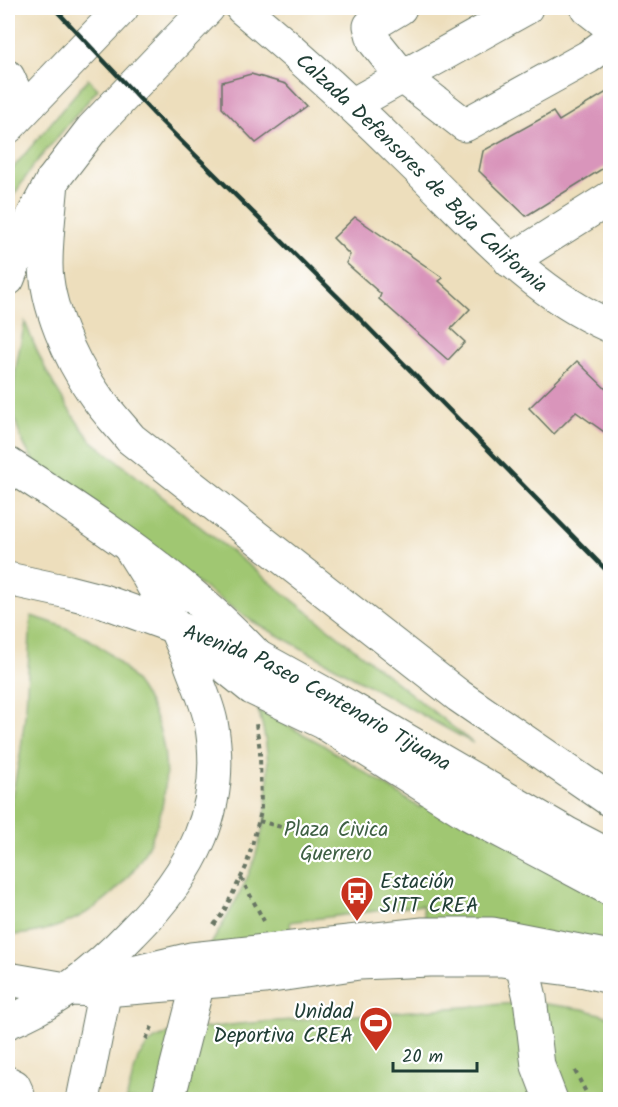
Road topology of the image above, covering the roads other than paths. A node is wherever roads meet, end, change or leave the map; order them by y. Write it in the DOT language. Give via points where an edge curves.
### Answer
graph roads {
  1 [pos="122,8"];
  2 [pos="208,8"];
  3 [pos="242,8"];
  4 [pos="399,8"];
  5 [pos="526,8"];
  6 [pos="587,8"];
  7 [pos="610,26"];
  8 [pos="610,41"];
  9 [pos="402,76"];
  10 [pos="8,77"];
  11 [pos="352,105"];
  12 [pos="15,118"];
  13 [pos="52,181"];
  14 [pos="610,198"];
  15 [pos="510,261"];
  16 [pos="8,279"];
  17 [pos="610,326"];
  18 [pos="8,464"];
  19 [pos="129,546"];
  20 [pos="8,579"];
  21 [pos="175,627"];
  22 [pos="258,657"];
  23 [pos="610,800"];
  24 [pos="610,856"];
  25 [pos="610,889"];
  26 [pos="610,957"];
  27 [pos="522,963"];
  28 [pos="610,977"];
  29 [pos="8,979"];
  30 [pos="198,983"];
  31 [pos="66,989"];
  32 [pos="105,990"];
  33 [pos="8,1022"];
  34 [pos="8,1083"];
  35 [pos="17,1100"];
  36 [pos="83,1100"];
  37 [pos="168,1100"];
  38 [pos="551,1100"];
  1 -- 12 [label="main road"];
  2 -- 13 [label="main road" via="92,129"];
  3 -- 11 [label="main road, Calzada Defensores de Baja California"];
  4 -- 9 [label="main road" via="370,26 374,40"];
  5 -- 9 [label="main road"];
  6 -- 7 [label="main road"];
  8 -- 9 [label="main road" via="465,125"];
  9 -- 11 [label="main road"];
  10 -- 12 [label="main road"];
  11 -- 15 [label="main road, Calzada Defensores de Baja California"];
  13 -- 16 [label="main road"];
  13 -- 23 [label="main road" via="46,266 56,316 93,392 131,439 459,696"];
  14 -- 15 [label="main road"];
  15 -- 17 [label="main road, Calzada Defensores de Baja California" via="554,296"];
  18 -- 19 [label="main road"];
  19 -- 21 [label="main road" via="156,586"];
  19 -- 22 [label="main road" via="225,622"];
  20 -- 21 [label="main road, Avenida Paseo Centenario Tijuana" via="94,599"];
  21 -- 22 [label="main road, Avenida Paseo Centenario Tijuana"];
  21 -- 25 [label="main road" via="252,688 323,722 469,814"];
  21 -- 31 [label="main road" via="210,721 214,791 209,814 201,838 170,891 150,916 90,973"];
  22 -- 24 [label="main road, Avenida Paseo Centenario Tijuana"];
  26 -- 31 [label="main road" via="492,934 423,934 191,959"];
  27 -- 28 [label="main road"];
  27 -- 30 [label="main road" via="359,963"];
  27 -- 38 [label="main road" via="538,1066"];
  29 -- 31 [label="main road"];
  30 -- 32 [label="main road"];
  30 -- 37 [label="main road"];
  31 -- 32 [label="main road"];
  31 -- 33 [label="main road"];
  32 -- 36 [label="main road"];
  34 -- 35 [label="main road" via="14,1086"];
}
